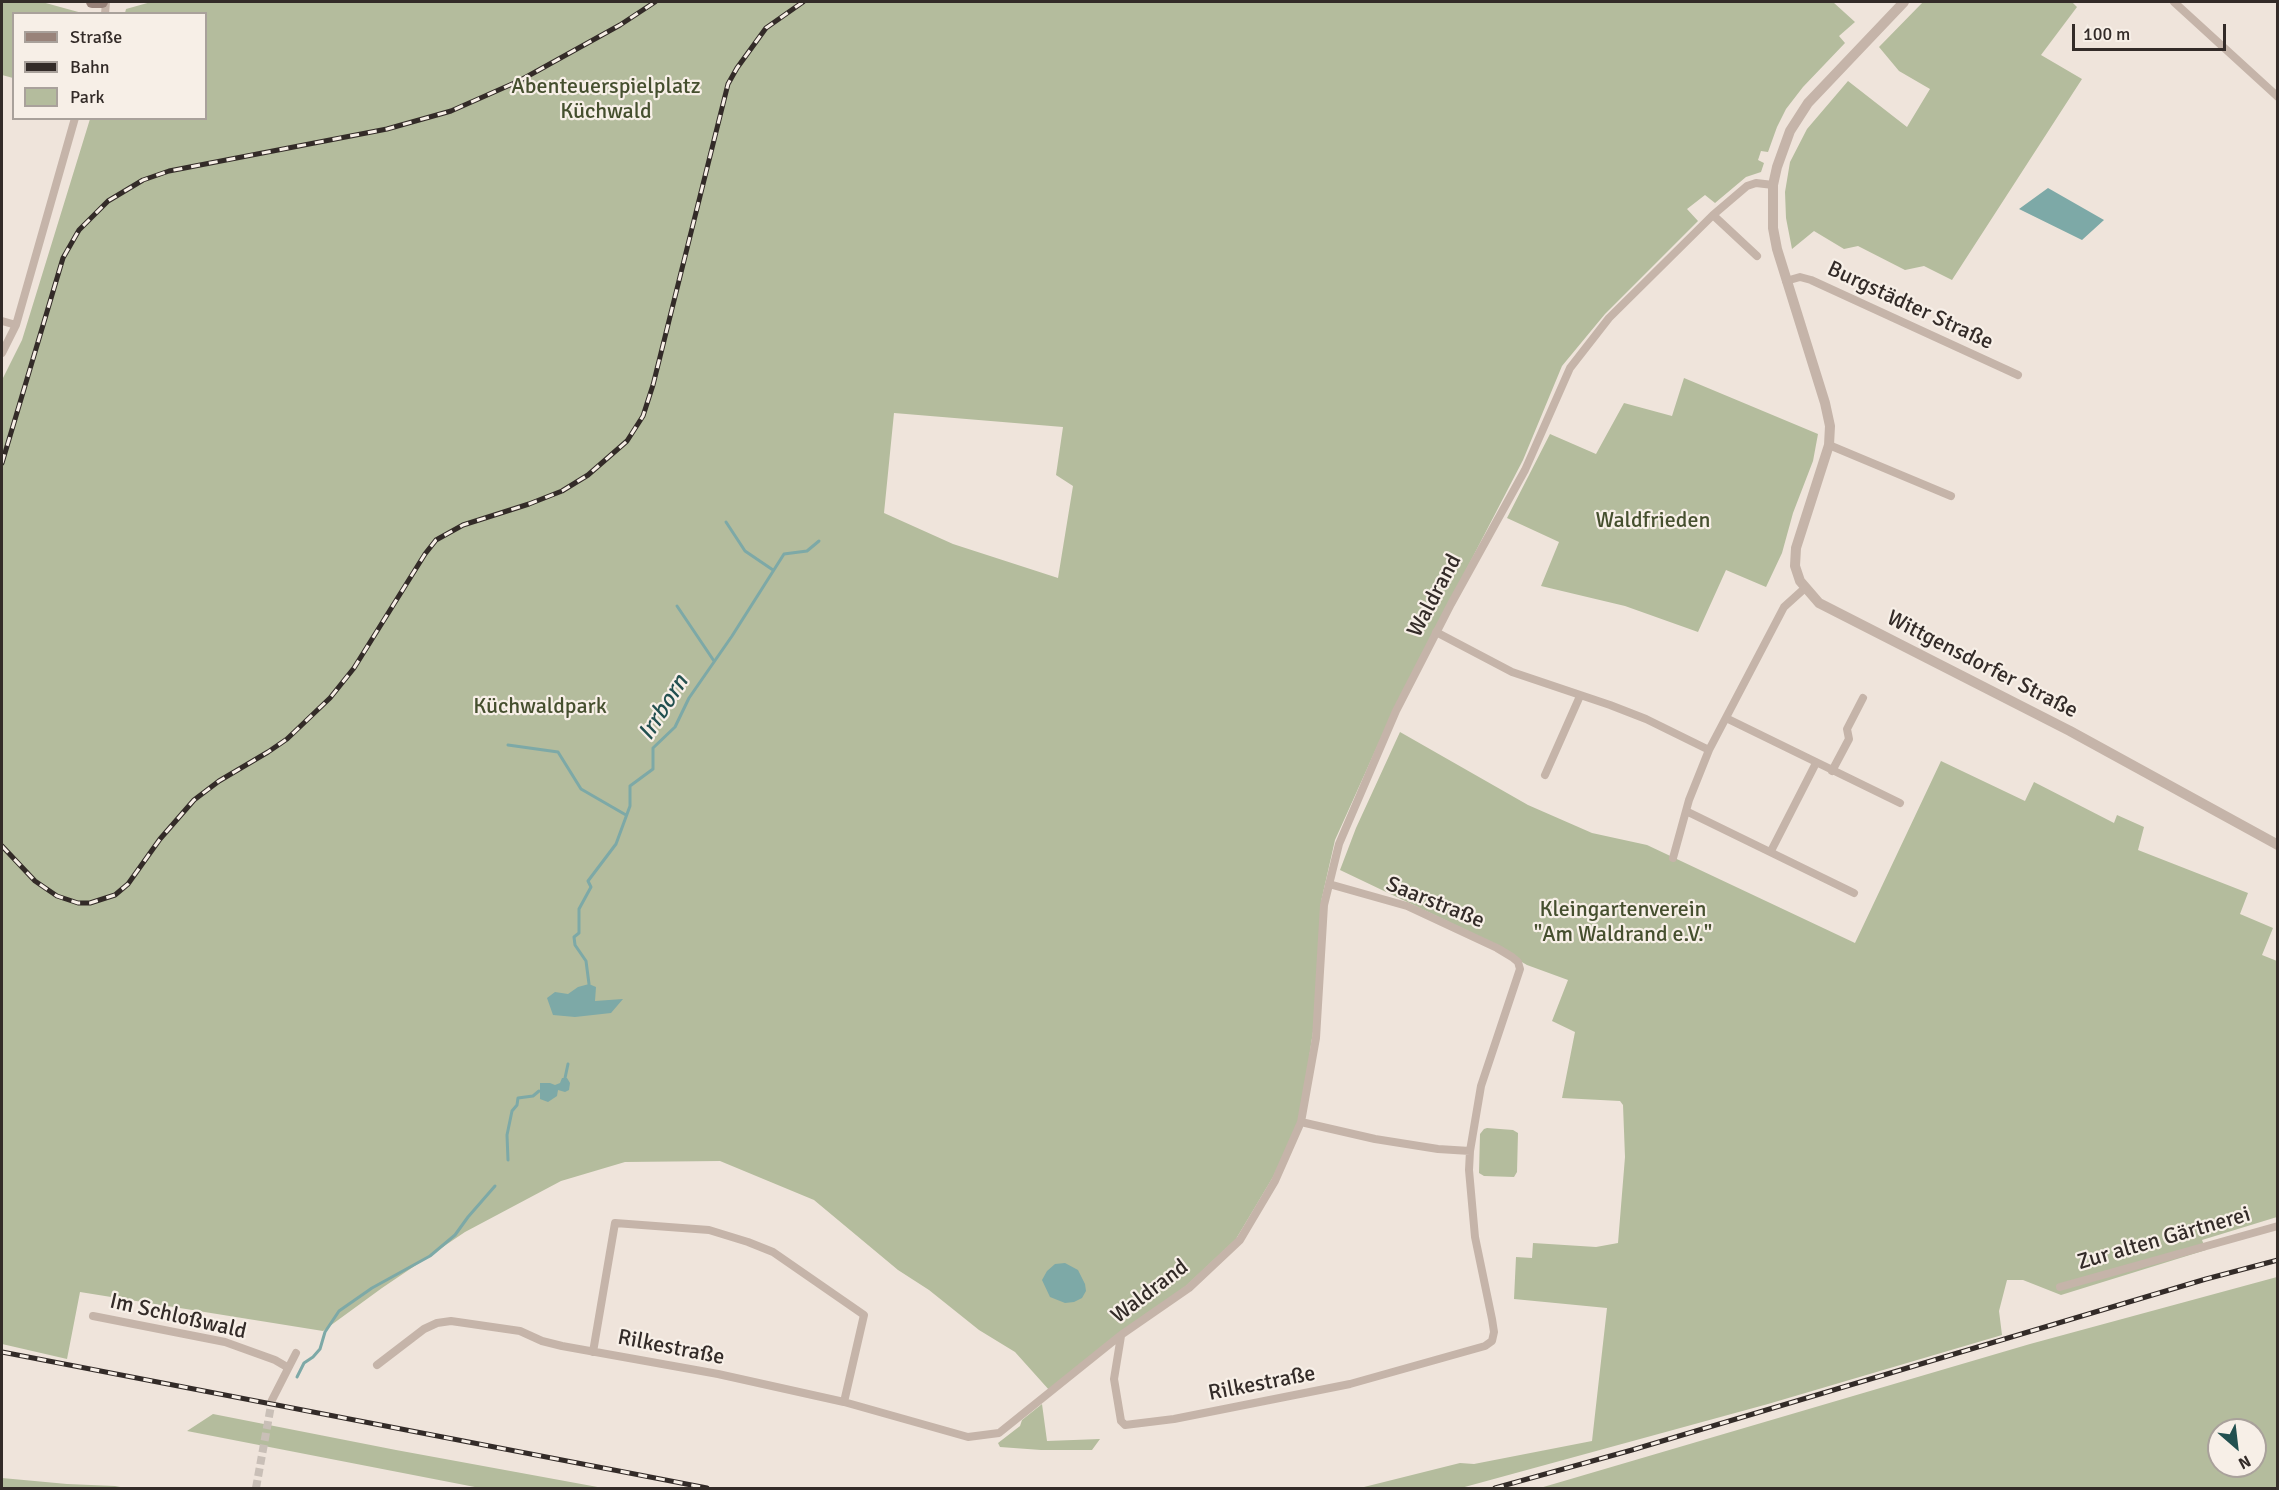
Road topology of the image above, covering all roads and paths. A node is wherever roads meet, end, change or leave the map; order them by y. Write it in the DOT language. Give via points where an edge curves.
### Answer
graph roads {
  1 [pos="92,2"];
  2 [pos="104,2"];
  3 [pos="1904,2"];
  4 [pos="2174,2"];
  5 [pos="2277,97"];
  6 [pos="74,120"];
  7 [pos="1773,185"];
  8 [pos="1713,215"];
  9 [pos="1756,256"];
  10 [pos="1786,281"];
  11 [pos="2,321"];
  12 [pos="16,325"];
  13 [pos="2,352"];
  14 [pos="2018,375"];
  15 [pos="1829,445"];
  16 [pos="1952,496"];
  17 [pos="1805,588"];
  18 [pos="1436,632"];
  19 [pos="1580,696"];
  20 [pos="1863,698"];
  21 [pos="1726,718"];
  22 [pos="1709,750"];
  23 [pos="1816,764"];
  24 [pos="1832,771"];
  25 [pos="1545,775"];
  26 [pos="1900,803"];
  27 [pos="1686,811"];
  28 [pos="2277,845"];
  29 [pos="1771,851"];
  30 [pos="1673,858"];
  31 [pos="1329,884"];
  32 [pos="1854,893"];
  33 [pos="1301,1122"];
  34 [pos="1470,1151"];
  35 [pos="2277,1226"];
  36 [pos="2060,1287"];
  37 [pos="93,1316"];
  38 [pos="1121,1335"];
  39 [pos="593,1352"];
  40 [pos="296,1353"];
  41 [pos="377,1365"];
  42 [pos="287,1367"];
  43 [pos="272,1400"];
  44 [pos="844,1402"];
  45 [pos="968,1437"];
  1 -- 2 [label="main road"];
  3 -- 7 [label="street" via="1808,103 1790,131"];
  4 -- 5 [label="street"];
  6 -- 12 [label="street"];
  7 -- 8 [label="street, Waldrand" via="1747,186"];
  7 -- 10 [label="street" via="1773,228"];
  8 -- 9 [label="street"];
  8 -- 18 [label="street, Waldrand" via="1609,318 1570,368 1525,470"];
  10 -- 14 [label="street, Burgstädter Straße" via="1800,277 1810,280"];
  10 -- 15 [label="street" via="1825,403"];
  11 -- 12 [label="street"];
  12 -- 13 [label="street"];
  15 -- 16 [label="street"];
  15 -- 17 [label="street" via="1796,548 1795,566"];
  17 -- 21 [label="street" via="1784,607"];
  17 -- 28 [label="street, Wittgensdorfer Straße" via="1819,603 2070,731"];
  18 -- 19 [label="street" via="1512,672"];
  18 -- 31 [label="street, Waldrand" via="1362,788 1339,844"];
  19 -- 22 [label="street" via="1646,719"];
  19 -- 25 [label="street"];
  20 -- 24 [label="street" via="1847,729 1849,739"];
  21 -- 22 [label="street"];
  21 -- 23 [label="street"];
  22 -- 27 [label="street"];
  23 -- 24 [label="street"];
  23 -- 29 [label="street"];
  24 -- 26 [label="street"];
  27 -- 29 [label="street"];
  27 -- 30 [label="street"];
  29 -- 32 [label="street"];
  31 -- 33 [label="street, Waldrand" via="1324,905 1316,1038"];
  31 -- 34 [label="street, Saarstraße" via="1407,906 1497,948 1518,962 1520,969 1481,1086"];
  33 -- 34 [label="street" via="1438,1149"];
  33 -- 38 [label="street, Waldrand" via="1275,1181 1240,1240 1190,1288"];
  34 -- 38 [label="street, Rilkestraße" via="1475,1237 1494,1332 1492,1341 1485,1346 1350,1384 1125,1425 1114,1378"];
  35 -- 36 [label="street, Zur alten Gärtnerei"];
  37 -- 42 [label="street, Im Schloßwald" via="225,1342"];
  38 -- 45 [label="street, Waldrand" via="999,1433"];
  39 -- 41 [label="street, Rilkestraße" via="542,1341 520,1331 451,1321 424,1329"];
  39 -- 44 [label="street, Rilkestraße"];
  39 -- 44 [label="street" via="615,1223 709,1230 773,1252 864,1315"];
  40 -- 42 [label="street"];
  42 -- 43 [label="street"];
  44 -- 45 [label="street, Rilkestraße"];
}
